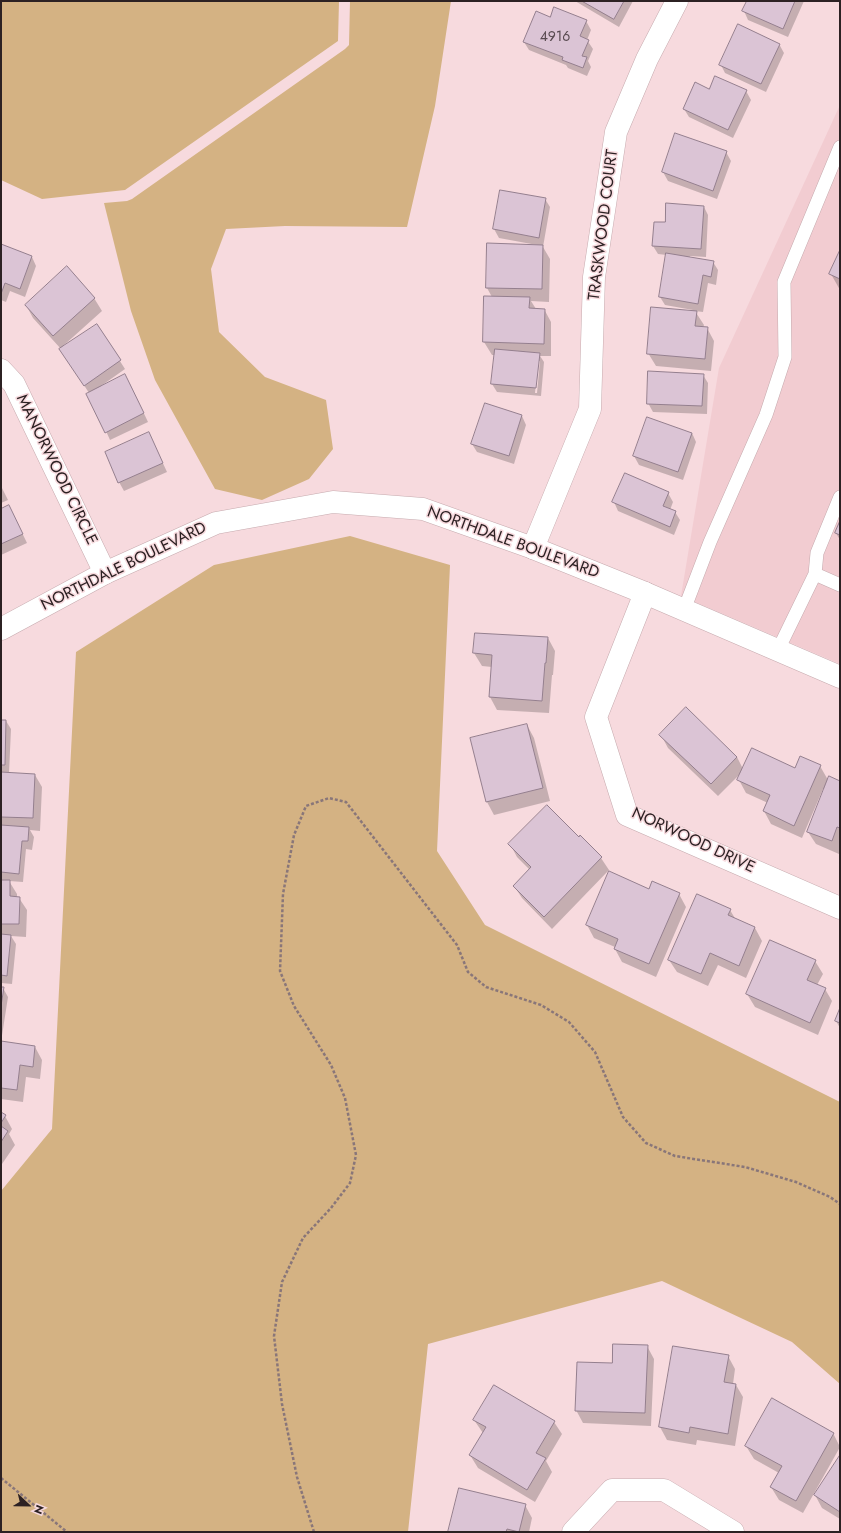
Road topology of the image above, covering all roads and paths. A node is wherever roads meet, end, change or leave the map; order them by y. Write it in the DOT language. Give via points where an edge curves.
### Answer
graph roads {
  1 [pos="677,1"];
  2 [pos="840,147"];
  3 [pos="1,370"];
  4 [pos="840,498"];
  5 [pos="533,548"];
  6 [pos="105,573"];
  7 [pos="815,574"];
  8 [pos="840,585"];
  9 [pos="645,593"];
  10 [pos="684,610"];
  11 [pos="1,629"];
  12 [pos="778,650"];
  13 [pos="840,677"];
  14 [pos="840,908"];
  15 [pos="840,1204"];
  16 [pos="1,1478"];
  17 [pos="67,1532"];
  18 [pos="314,1532"];
  19 [pos="572,1532"];
  20 [pos="733,1532"];
  1 -- 5 [label="street, TRASKWOOD COURT" via="647,59 616,132 594,276 590,409"];
  2 -- 10 [label="lane" via="784,282 785,357 766,415 710,542"];
  3 -- 6 [label="street, MANORWOOD CIRCLE" via="14,384"];
  4 -- 7 [label="lane" via="817,553"];
  5 -- 6 [label="street, NORTHDALE BOULEVARD" via="423,509 333,502 216,523"];
  5 -- 9 [label="street, NORTHDALE BOULEVARD"];
  6 -- 11 [label="street, NORTHDALE BOULEVARD"];
  7 -- 8 [label="lane"];
  7 -- 12 [label="lane"];
  9 -- 10 [label="street, NORTHDALE BOULEVARD"];
  9 -- 14 [label="street, NORWOOD DRIVE" via="596,717 627,815"];
  10 -- 12 [label="street, NORTHDALE BOULEVARD"];
  12 -- 13 [label="street, NORTHDALE BOULEVARD"];
  15 -- 18 [label="path" via="796,1182 745,1168 675,1156 646,1143 623,1117 595,1052 569,1022 541,1005 486,987 468,972 457,945 346,802 329,798 306,806 294,835 283,894 280,971 294,1006 331,1065 345,1098 356,1155 350,1183 303,1238 282,1282 274,1336 282,1404 297,1477"];
  16 -- 17 [label="path"];
  19 -- 20 [label="street" via="612,1490 664,1490"];
}
